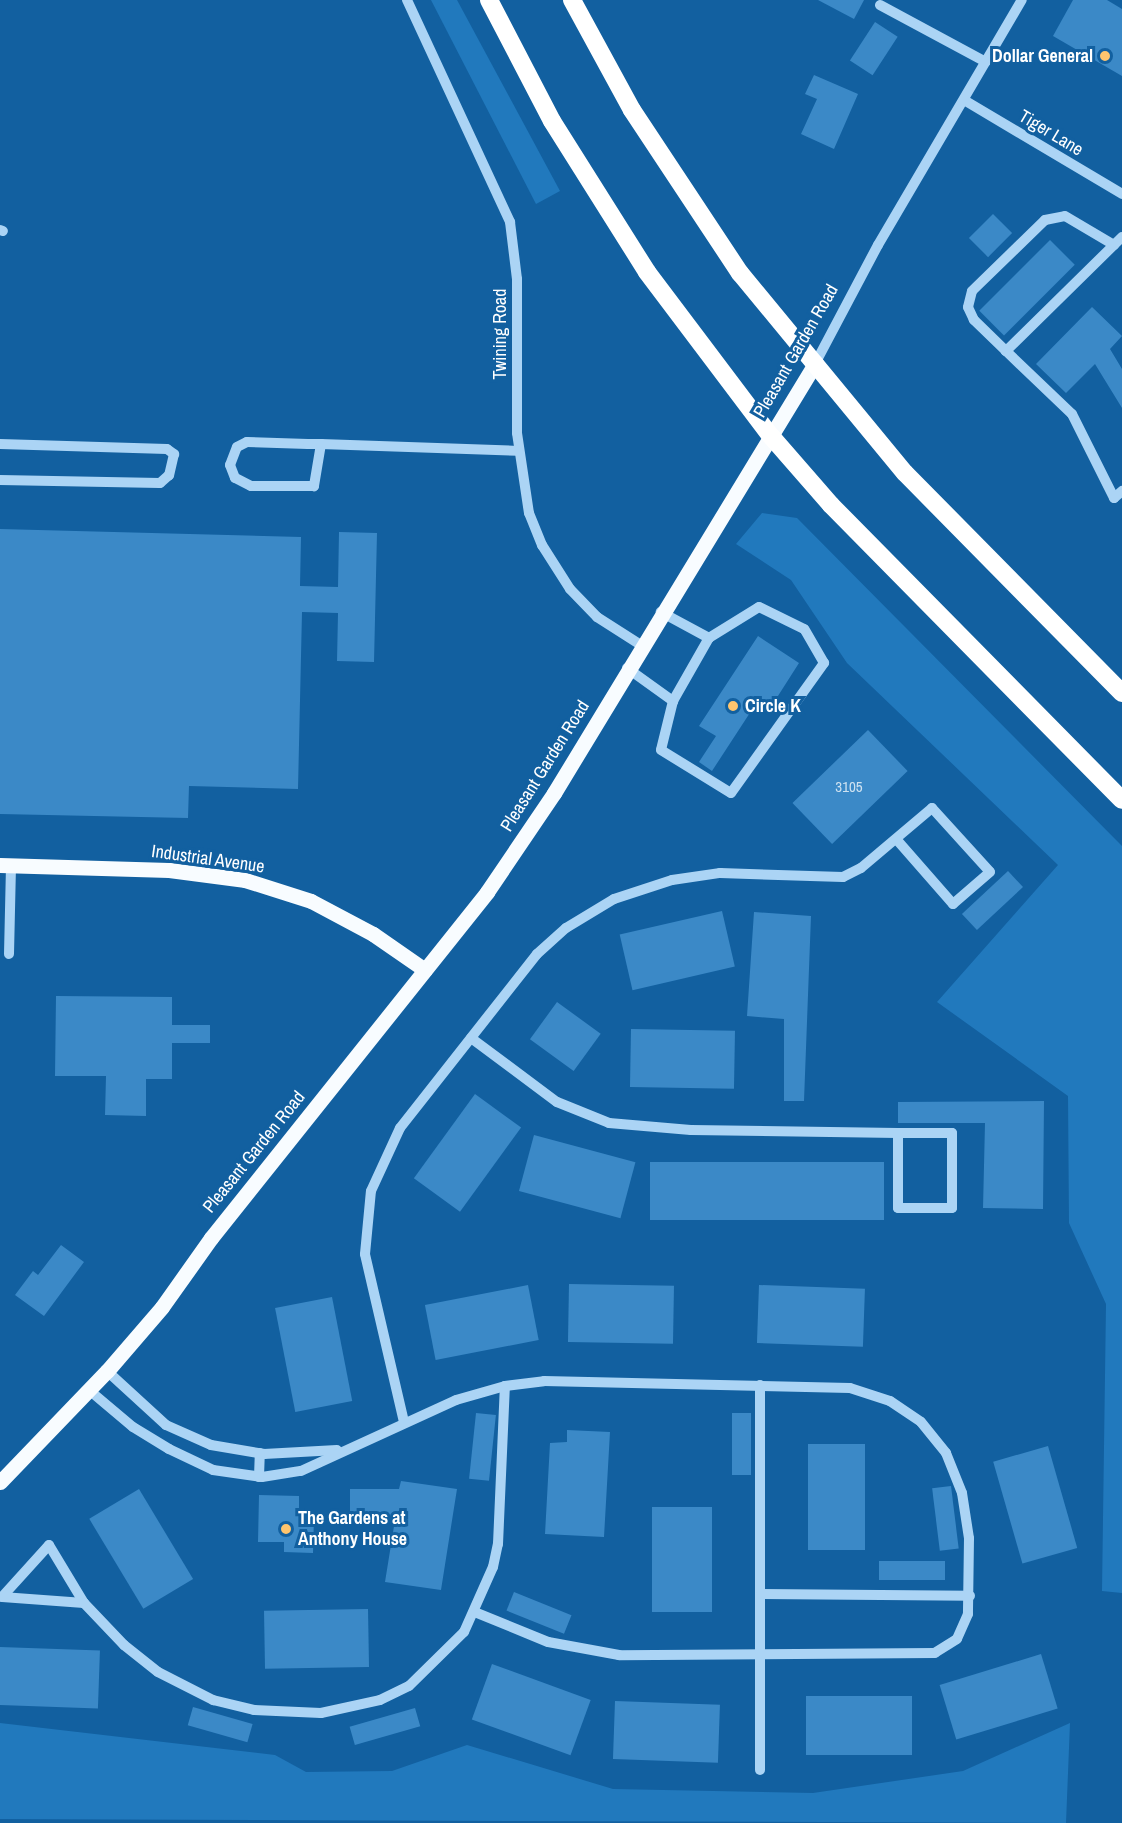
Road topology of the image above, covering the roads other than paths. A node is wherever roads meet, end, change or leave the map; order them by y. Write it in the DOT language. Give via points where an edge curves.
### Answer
graph roads {
  1 [pos="407,0"];
  2 [pos="489,0"];
  3 [pos="572,0"];
  4 [pos="1022,0"];
  5 [pos="880,5"];
  6 [pos="986,62"];
  7 [pos="964,100"];
  8 [pos="1122,194"];
  9 [pos="1118,241"];
  10 [pos="1005,351"];
  11 [pos="816,362"];
  12 [pos="770,435"];
  13 [pos="0,444"];
  14 [pos="321,444"];
  15 [pos="518,451"];
  16 [pos="0,480"];
  17 [pos="1122,491"];
  18 [pos="661,612"];
  19 [pos="708,638"];
  20 [pos="641,645"];
  21 [pos="627,668"];
  22 [pos="1122,693"];
  23 [pos="673,701"];
  24 [pos="1122,800"];
  25 [pos="896,839"];
  26 [pos="6,865"];
  27 [pos="9,954"];
  28 [pos="425,970"];
  29 [pos="471,1038"];
  30 [pos="898,1132"];
  31 [pos="107,1371"];
  32 [pos="760,1385"];
  33 [pos="505,1386"];
  34 [pos="89,1390"];
  35 [pos="404,1422"];
  36 [pos="191,1438"];
  37 [pos="341,1450"];
  38 [pos="260,1453"];
  39 [pos="182,1456"];
  40 [pos="259,1477"];
  41 [pos="0,1482"];
  42 [pos="761,1594"];
  43 [pos="970,1596"];
  44 [pos="84,1603"];
  45 [pos="475,1612"];
  46 [pos="761,1657"];
  47 [pos="760,1770"];
  1 -- 15 [label="street, Twining Road" via="510,222 517,279"];
  2 -- 12 [label="highway" via="552,121 647,272"];
  3 -- 11 [label="highway" via="632,110 734,263"];
  4 -- 6 [label="street, Pleasant Garden Road"];
  5 -- 6 [label="street"];
  6 -- 7 [label="street, Pleasant Garden Road"];
  7 -- 8 [label="street, Tiger Lane"];
  7 -- 11 [label="street, Pleasant Garden Road"];
  9 -- 10 [label="street"];
  9 -- 10 [label="street" via="1065,216 1045,220 972,291 968,307 974,320"];
  10 -- 17 [label="street" via="1072,414 1114,498"];
  11 -- 12 [label="main road, Pleasant Garden Road"];
  11 -- 22 [label="highway" via="905,473"];
  12 -- 18 [label="main road, Pleasant Garden Road"];
  12 -- 24 [label="highway" via="831,505"];
  13 -- 16 [label="street" via="167,449 174,454 169,476 160,483"];
  14 -- 14 [label="street" via="247,442 237,447 230,465 235,478 251,486 314,486"];
  14 -- 15 [label="street"];
  15 -- 20 [label="street, Twining Road" via="529,513 547,554 570,589 597,617"];
  18 -- 19 [label="street"];
  18 -- 20 [label="main road, Pleasant Garden Road"];
  19 -- 23 [label="street"];
  19 -- 23 [label="street" via="759,607 804,629 824,663 731,793 661,750"];
  20 -- 21 [label="main road, Pleasant Garden Road"];
  21 -- 23 [label="street"];
  21 -- 28 [label="main road, Pleasant Garden Road" via="507,863"];
  25 -- 25 [label="street" via="932,808 990,873 953,904"];
  25 -- 29 [label="street" via="843,877 699,875 614,899 566,928 537,954"];
  26 -- 27 [label="street"];
  26 -- 28 [label="main road, Industrial Avenue" via="169,870 245,880 311,902 373,934"];
  28 -- 31 [label="main road, Pleasant Garden Road"];
  29 -- 30 [label="street" via="557,1102 609,1123 681,1129"];
  29 -- 35 [label="street" via="388,1146 367,1210 369,1274"];
  30 -- 30 [label="street" via="952,1133 952,1208 898,1208"];
  31 -- 34 [label="main road, Pleasant Garden Road"];
  31 -- 36 [label="street" via="150,1414"];
  32 -- 33 [label="street" via="544,1381"];
  32 -- 42 [label="street"];
  32 -- 43 [label="street" via="850,1388 890,1401 921,1422 946,1453 962,1493"];
  33 -- 35 [label="street" via="474,1393"];
  33 -- 45 [label="street" via="498,1544"];
  34 -- 39 [label="street" via="133,1427"];
  34 -- 41 [label="main road, Pleasant Garden Road"];
  35 -- 37 [label="street"];
  36 -- 38 [label="street"];
  36 -- 39 [label="street"];
  37 -- 38 [label="street"];
  37 -- 40 [label="street" via="301,1471"];
  38 -- 40 [label="street"];
  39 -- 40 [label="street" via="213,1470"];
  42 -- 43 [label="street"];
  42 -- 46 [label="street"];
  43 -- 46 [label="street" via="963,1629 935,1653"];
  44 -- 44 [label="street" via="49,1545 2,1596 46,1602"];
  44 -- 45 [label="street" via="124,1645 185,1687 244,1707 293,1714 353,1708 409,1686 450,1650"];
  45 -- 46 [label="street" via="576,1649 643,1657"];
  46 -- 47 [label="street"];
}
